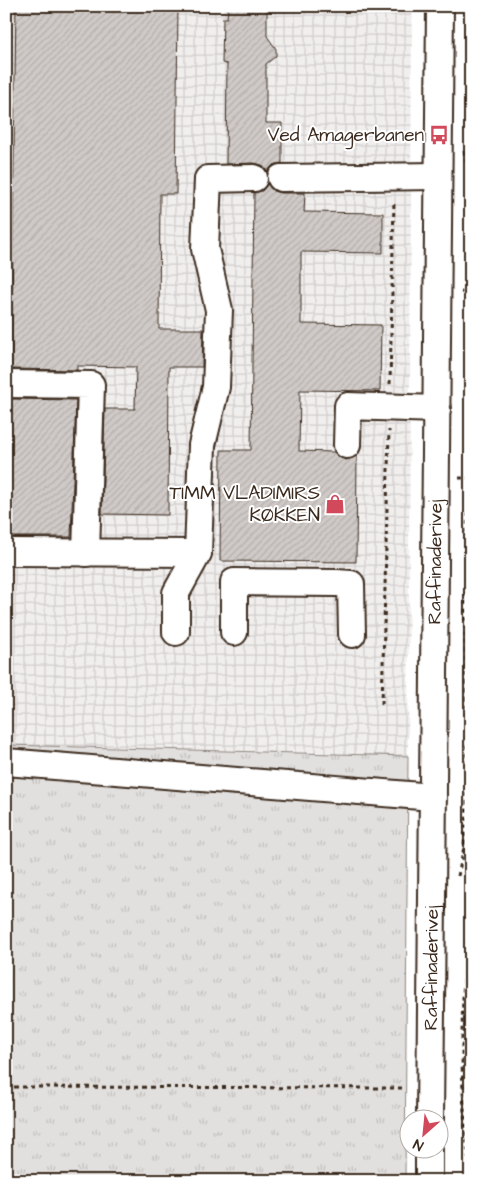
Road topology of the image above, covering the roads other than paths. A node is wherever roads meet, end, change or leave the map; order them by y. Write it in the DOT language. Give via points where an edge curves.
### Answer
graph roads {
  1 [pos="440,6"];
  2 [pos="438,176"];
  3 [pos="254,178"];
  4 [pos="281,178"];
  5 [pos="6,384"];
  6 [pos="437,409"];
  7 [pos="347,444"];
  8 [pos="6,552"];
  9 [pos="86,553"];
  10 [pos="198,553"];
  11 [pos="176,632"];
  12 [pos="234,632"];
  13 [pos="352,634"];
  14 [pos="6,762"];
  15 [pos="433,797"];
  16 [pos="430,1110"];
  17 [pos="429,1160"];
  18 [pos="429,1181"];
  1 -- 2 [label="street, Raffinaderivej"];
  2 -- 4 [label="street"];
  2 -- 6 [label="street, Raffinaderivej"];
  3 -- 10 [label="street" via="208,179 205,249 219,310 216,387 202,445"];
  5 -- 9 [label="street" via="91,385"];
  6 -- 7 [label="street" via="348,406"];
  6 -- 15 [label="street, Raffinaderivej"];
  8 -- 9 [label="street"];
  9 -- 10 [label="street"];
  10 -- 11 [label="street" via="176,593"];
  12 -- 13 [label="street" via="234,582 337,583 351,584"];
  14 -- 15 [label="street"];
  15 -- 16 [label="street, Raffinaderivej"];
  17 -- 18 [label="street"];
}
